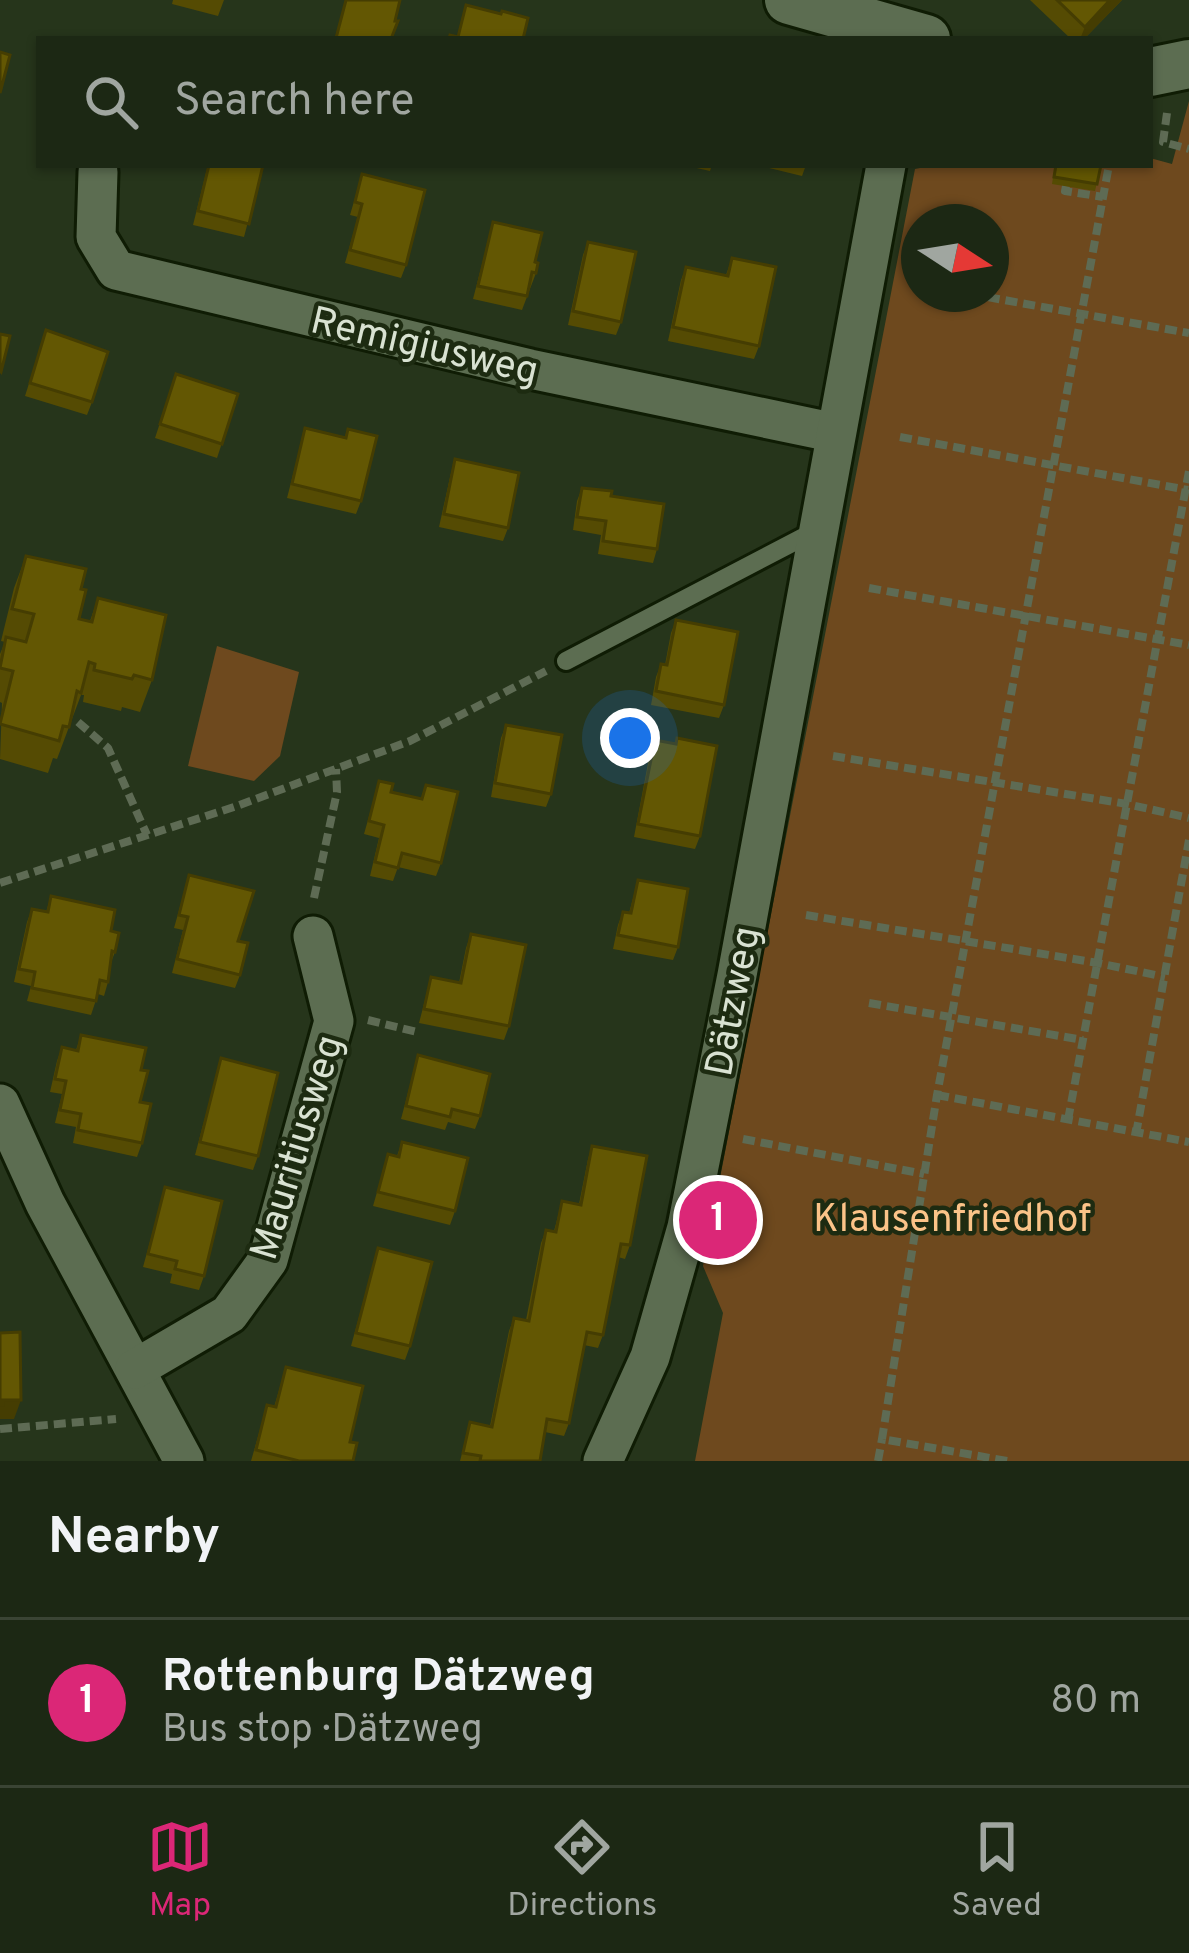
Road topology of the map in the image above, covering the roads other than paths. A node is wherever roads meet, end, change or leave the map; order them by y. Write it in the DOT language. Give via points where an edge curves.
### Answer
graph roads {
  1 [pos="789,0"];
  2 [pos="912,36"];
  3 [pos="1189,64"];
  4 [pos="1153,71"];
  5 [pos="885,168"];
  6 [pos="98,172"];
  7 [pos="836,433"];
  8 [pos="817,530"];
  9 [pos="566,661"];
  10 [pos="313,936"];
  11 [pos="0,1104"];
  12 [pos="134,1369"];
  13 [pos="184,1461"];
  14 [pos="603,1461"];
  1 -- 2 [label="street"];
  3 -- 4 [label="street"];
  5 -- 7 [label="street, Dätzweg"];
  6 -- 7 [label="street, Remigiusweg" via="96,237 116,270"];
  7 -- 8 [label="street, Dätzweg"];
  8 -- 9 [label="lane"];
  8 -- 14 [label="street, Dätzweg" via="687,1227 650,1357"];
  10 -- 12 [label="street, Mauritiusweg" via="334,1021 268,1260 229,1314"];
  11 -- 12 [label="street"];
  12 -- 13 [label="street"];
}
